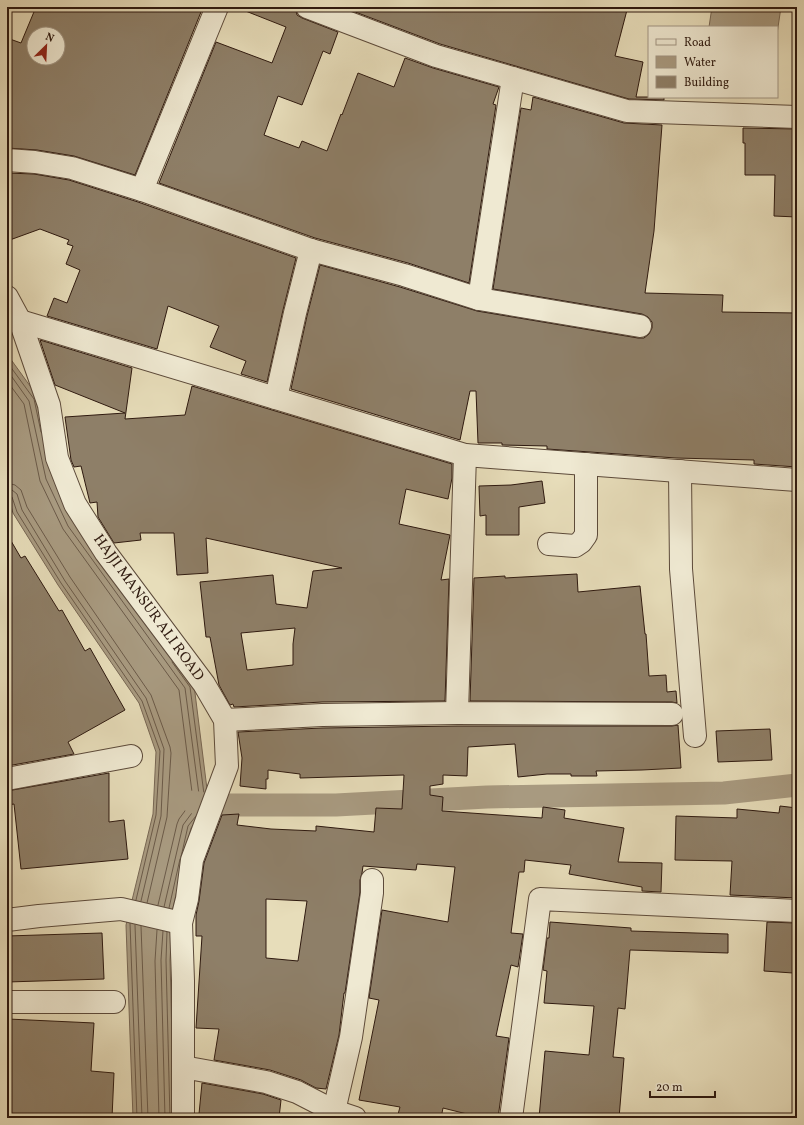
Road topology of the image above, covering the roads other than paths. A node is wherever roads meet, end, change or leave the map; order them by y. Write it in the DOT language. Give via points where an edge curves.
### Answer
graph roads {
  1 [pos="217,7"];
  2 [pos="307,7"];
  3 [pos="513,78"];
  4 [pos="797,117"];
  5 [pos="7,160"];
  6 [pos="142,190"];
  7 [pos="311,250"];
  8 [pos="7,297"];
  9 [pos="479,299"];
  10 [pos="20,321"];
  11 [pos="640,326"];
  12 [pos="276,398"];
  13 [pos="465,455"];
  14 [pos="586,464"];
  15 [pos="680,472"];
  16 [pos="797,480"];
  17 [pos="549,544"];
  18 [pos="457,713"];
  19 [pos="672,714"];
  20 [pos="225,720"];
  21 [pos="695,736"];
  22 [pos="131,756"];
  23 [pos="7,779"];
  24 [pos="372,880"];
  25 [pos="797,911"];
  26 [pos="7,920"];
  27 [pos="181,923"];
  28 [pos="7,1002"];
  29 [pos="114,1002"];
  30 [pos="183,1067"];
  31 [pos="334,1111"];
  32 [pos="183,1118"];
  33 [pos="354,1118"];
  34 [pos="511,1118"];
  1 -- 6 [label="street"];
  2 -- 3 [label="street" via="436,56"];
  3 -- 4 [label="street" via="627,111"];
  3 -- 9 [label="street"];
  5 -- 6 [label="street" via="72,168"];
  6 -- 7 [label="street"];
  7 -- 9 [label="street" via="404,275"];
  7 -- 12 [label="street"];
  8 -- 10 [label="street, HAJJI MANSUR ALI ROAD"];
  9 -- 11 [label="street"];
  10 -- 12 [label="street"];
  10 -- 20 [label="street, HAJJI MANSUR ALI ROAD" via="48,405 57,458 75,504 106,553 204,684"];
  12 -- 13 [label="street"];
  13 -- 14 [label="street"];
  13 -- 18 [label="street"];
  14 -- 15 [label="street"];
  14 -- 17 [label="street" via="586,535 575,546"];
  15 -- 16 [label="street"];
  15 -- 21 [label="street" via="681,570"];
  18 -- 19 [label="street"];
  18 -- 20 [label="street" via="322,715"];
  20 -- 27 [label="street, HAJJI MANSUR ALI ROAD" via="227,766 192,860"];
  22 -- 23 [label="street"];
  24 -- 31 [label="street" via="351,1037"];
  25 -- 34 [label="street" via="540,900"];
  26 -- 27 [label="street" via="121,909"];
  27 -- 30 [label="street, HAJJI MANSUR ALI ROAD"];
  28 -- 29 [label="street"];
  30 -- 31 [label="street" via="266,1082 297,1092"];
  30 -- 32 [label="street, HAJJI MANSUR ALI ROAD"];
  31 -- 33 [label="street"];
}
